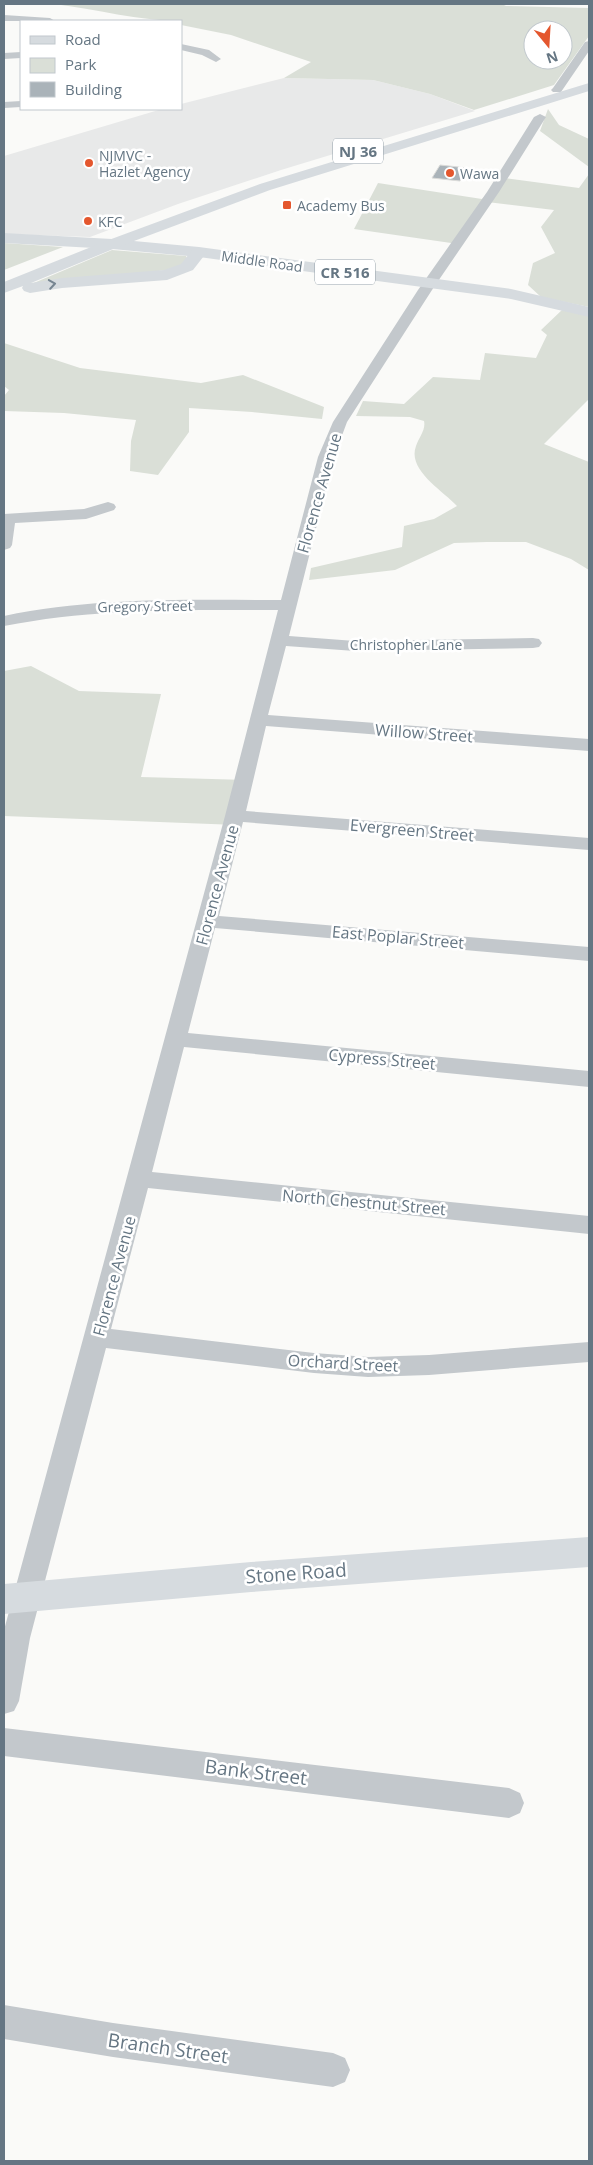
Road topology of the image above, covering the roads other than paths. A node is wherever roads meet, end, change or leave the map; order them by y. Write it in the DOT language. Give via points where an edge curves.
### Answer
graph roads {
  1 [pos="4,18"];
  2 [pos="35,20"];
  3 [pos="589,44"];
  4 [pos="182,47"];
  5 [pos="20,55"];
  6 [pos="4,56"];
  7 [pos="216,59"];
  8 [pos="570,72"];
  9 [pos="589,76"];
  10 [pos="589,80"];
  11 [pos="589,87"];
  12 [pos="557,90"];
  13 [pos="20,104"];
  14 [pos="4,105"];
  15 [pos="541,109"];
  16 [pos="4,238"];
  17 [pos="84,243"];
  18 [pos="112,244"];
  19 [pos="198,252"];
  20 [pos="30,266"];
  21 [pos="4,271"];
  22 [pos="4,277"];
  23 [pos="430,283"];
  24 [pos="4,288"];
  25 [pos="4,294"];
  26 [pos="584,310"];
  27 [pos="108,508"];
  28 [pos="6,519"];
  29 [pos="4,545"];
  30 [pos="288,605"];
  31 [pos="4,621"];
  32 [pos="279,640"];
  33 [pos="533,643"];
  34 [pos="259,720"];
  35 [pos="589,745"];
  36 [pos="235,816"];
  37 [pos="589,844"];
  38 [pos="206,921"];
  39 [pos="589,954"];
  40 [pos="175,1039"];
  41 [pos="589,1079"];
  42 [pos="139,1179"];
  43 [pos="589,1225"];
  44 [pos="98,1337"];
  45 [pos="589,1352"];
  46 [pos="589,1552"];
  47 [pos="16,1598"];
  48 [pos="4,1701"];
  49 [pos="4,1742"];
  50 [pos="509,1803"];
  51 [pos="4,2022"];
  52 [pos="333,2070"];
  1 -- 2 [label="street"];
  3 -- 8 [label="street"];
  4 -- 7 [label="street" via="205,52"];
  5 -- 6 [label="street"];
  8 -- 9 [label="main road"];
  8 -- 12 [label="street"];
  10 -- 12 [label="main road, NJ 36"];
  11 -- 15 [label="main road, NJ 36"];
  12 -- 17 [label="main road, NJ 36" via="275,176"];
  13 -- 14 [label="street"];
  15 -- 18 [label="main road, NJ 36" via="508,112 264,187"];
  15 -- 23 [label="street, Florence Avenue" via="493,192"];
  16 -- 17 [label="main road, Middle Road / CR 516"];
  17 -- 18 [label="main road, Middle Road / CR 516"];
  17 -- 20 [label="main road, NJ 36"];
  18 -- 19 [label="main road, Middle Road / CR 516"];
  18 -- 24 [label="main road, NJ 36"];
  19 -- 23 [label="main road, Middle Road / CR 516"];
  25 -- 19 [label="main road, one-way" via="62,283 167,275 187,266"];
  20 -- 21 [label="main road"];
  20 -- 22 [label="main road, NJ 36"];
  23 -- 26 [label="main road, Middle Road / CR 516" via="512,294"];
  23 -- 30 [label="street, Florence Avenue" via="340,422 326,457"];
  27 -- 28 [label="street" via="86,514"];
  28 -- 29 [label="street"];
  30 -- 31 [label="street, Gregory Street" via="94,607 32,614"];
  30 -- 32 [label="street, Florence Avenue"];
  32 -- 33 [label="street, Christopher Lane" via="355,646"];
  32 -- 34 [label="street, Florence Avenue"];
  34 -- 35 [label="street, Willow Street"];
  34 -- 36 [label="street, Florence Avenue"];
  36 -- 37 [label="street, Evergreen Street"];
  36 -- 38 [label="street, Florence Avenue"];
  38 -- 39 [label="street, East Poplar Street"];
  38 -- 40 [label="street, Florence Avenue"];
  40 -- 41 [label="street, Cypress Street"];
  40 -- 42 [label="street, Florence Avenue"];
  42 -- 43 [label="street, North Chestnut Street"];
  42 -- 44 [label="street, Florence Avenue"];
  44 -- 45 [label="street, Orchard Street" via="368,1367"];
  44 -- 47 [label="street, Florence Avenue" via="68,1441"];
  46 -- 47 [label="main road, Stone Road"];
  47 -- 48 [label="street, Florence Avenue" via="16,1638"];
  49 -- 50 [label="street, Bank Street"];
  51 -- 52 [label="street, Branch Street"];
}
